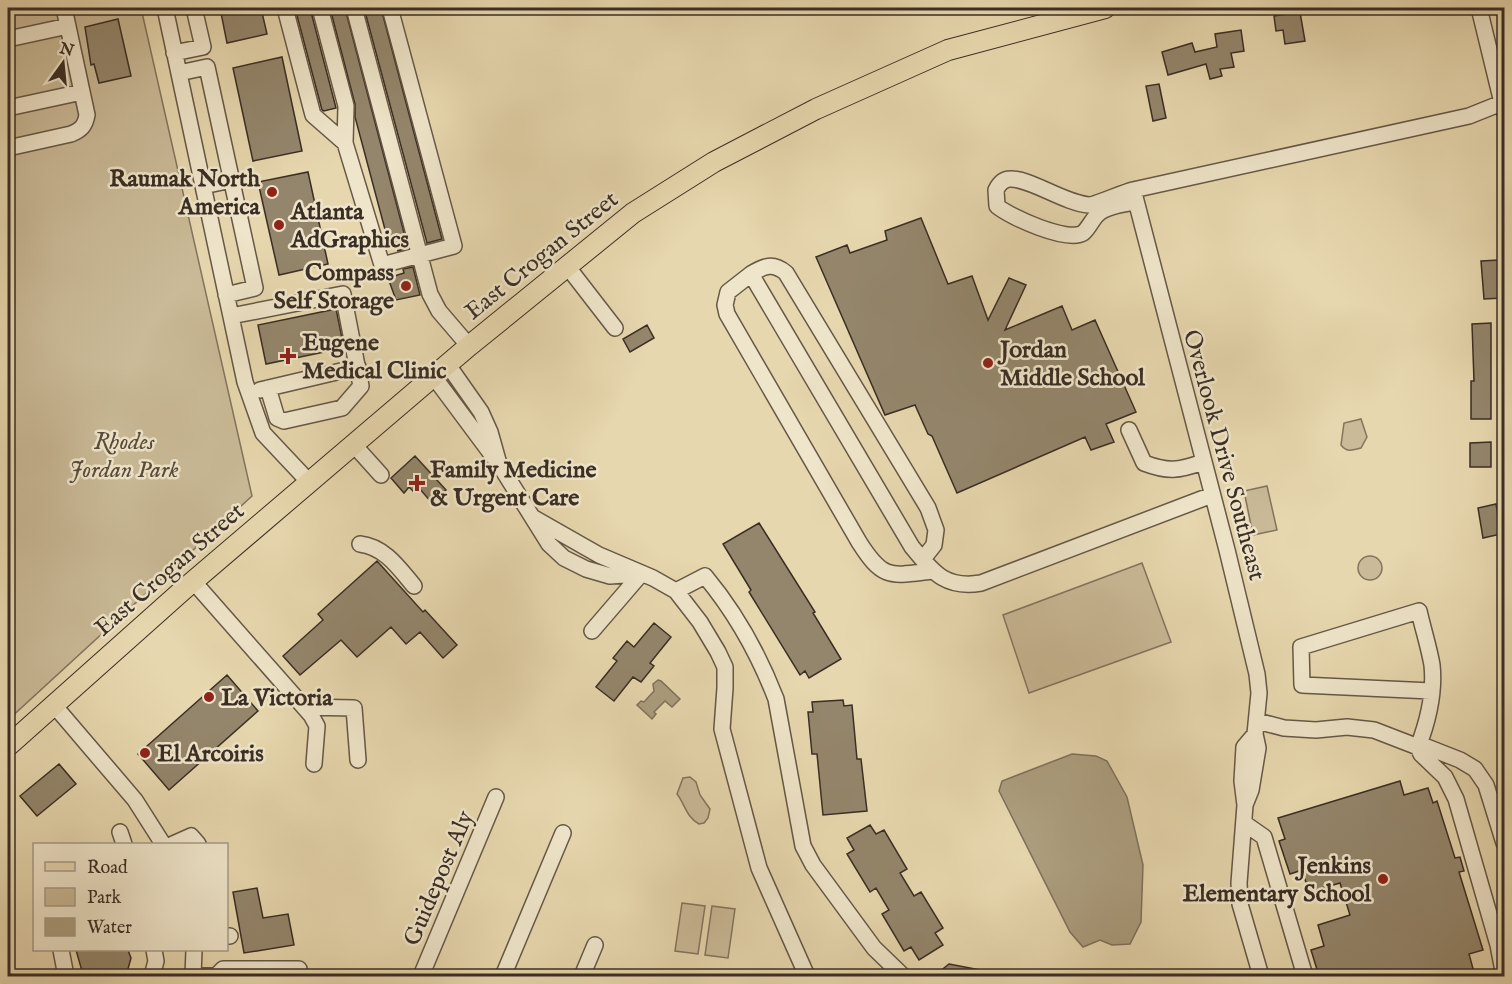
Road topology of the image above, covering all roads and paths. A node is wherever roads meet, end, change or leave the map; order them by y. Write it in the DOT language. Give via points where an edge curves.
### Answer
graph roads {
  1 [pos="64,8"];
  2 [pos="165,8"];
  3 [pos="194,8"];
  4 [pos="285,8"];
  5 [pos="320,8"];
  6 [pos="354,8"];
  7 [pos="390,8"];
  8 [pos="1105,8"];
  9 [pos="1479,8"];
  10 [pos="68,26"];
  11 [pos="8,39"];
  12 [pos="174,53"];
  13 [pos="179,73"];
  14 [pos="82,92"];
  15 [pos="1504,105"];
  16 [pos="8,108"];
  17 [pos="345,143"];
  18 [pos="8,148"];
  19 [pos="232,180"];
  20 [pos="203,186"];
  21 [pos="1134,196"];
  22 [pos="421,255"];
  23 [pos="567,267"];
  24 [pos="751,274"];
  25 [pos="226,295"];
  26 [pos="231,316"];
  27 [pos="615,328"];
  28 [pos="469,346"];
  29 [pos="358,367"];
  30 [pos="441,371"];
  31 [pos="268,388"];
  32 [pos="248,392"];
  33 [pos="1129,430"];
  34 [pos="354,445"];
  35 [pos="1203,462"];
  36 [pos="381,475"];
  37 [pos="310,483"];
  38 [pos="1212,495"];
  39 [pos="534,518"];
  40 [pos="360,544"];
  41 [pos="584,547"];
  42 [pos="577,564"];
  43 [pos="928,565"];
  44 [pos="641,574"];
  45 [pos="193,581"];
  46 [pos="414,586"];
  47 [pos="676,591"];
  48 [pos="592,631"];
  49 [pos="1431,692"];
  50 [pos="53,704"];
  51 [pos="304,707"];
  52 [pos="1256,727"];
  53 [pos="8,746"];
  54 [pos="1418,747"];
  55 [pos="358,760"];
  56 [pos="314,764"];
  57 [pos="496,796"];
  58 [pos="1244,823"];
  59 [pos="563,833"];
  60 [pos="162,843"];
  61 [pos="175,843"];
  62 [pos="197,843"];
  63 [pos="1504,843"];
  64 [pos="595,945"];
  65 [pos="61,951"];
  66 [pos="154,951"];
  67 [pos="194,951"];
  68 [pos="66,976"];
  69 [pos="152,976"];
  70 [pos="193,976"];
  71 [pos="199,976"];
  72 [pos="216,976"];
  73 [pos="297,976"];
  74 [pos="420,976"];
  75 [pos="503,976"];
  76 [pos="582,976"];
  77 [pos="807,976"];
  78 [pos="903,976"];
  79 [pos="1261,976"];
  80 [pos="1305,976"];
  81 [pos="1504,976"];
  1 -- 10 [label="street"];
  2 -- 12 [label="street"];
  3 -- 12 [label="street" via="203,47"];
  4 -- 17 [label="street" via="313,115"];
  5 -- 17 [label="street" via="346,106"];
  6 -- 22 [label="street"];
  7 -- 22 [label="street" via="454,246"];
  8 -- 23 [label="main road, East Crogan Street" via="948,50 816,109 714,162 633,213"];
  9 -- 15 [label="street"];
  10 -- 11 [label="street"];
  10 -- 14 [label="street"];
  12 -- 13 [label="street"];
  13 -- 19 [label="street" via="207,67"];
  13 -- 20 [label="street"];
  14 -- 16 [label="street"];
  14 -- 18 [label="street" via="87,115 78,131"];
  15 -- 21 [label="street"];
  17 -- 22 [label="street" via="382,265"];
  19 -- 20 [label="street"];
  19 -- 25 [label="street" via="255,288"];
  20 -- 25 [label="street"];
  21 -- 21 [label="street" via="1091,205 1009,178 996,189 995,198 1004,212 1072,236 1082,233 1099,212"];
  21 -- 35 [label="street, Overlook Drive Southeast"];
  22 -- 28 [label="street" via="434,302"];
  23 -- 27 [label="street"];
  23 -- 28 [label="main road, East Crogan Street"];
  24 -- 43 [label="street" via="912,547"];
  24 -- 43 [label="street" via="772,265 786,273 928,508 936,530"];
  24 -- 43 [label="street" via="728,292 727,314 859,542 884,572 897,576"];
  25 -- 26 [label="street"];
  26 -- 29 [label="street" via="343,294"];
  26 -- 32 [label="street"];
  28 -- 30 [label="main road, East Crogan Street"];
  29 -- 31 [label="street"];
  29 -- 31 [label="street" via="361,386 342,408 284,421 277,418"];
  30 -- 34 [label="main road, East Crogan Street"];
  30 -- 39 [label="street" via="454,402 476,437"];
  31 -- 32 [label="street"];
  32 -- 37 [label="street" via="263,433"];
  33 -- 35 [label="street" via="1144,463 1166,471"];
  34 -- 36 [label="street"];
  34 -- 37 [label="main road, East Crogan Street"];
  35 -- 38 [label="street, Overlook Drive Southeast"];
  37 -- 45 [label="main road, East Crogan Street"];
  38 -- 43 [label="street" via="981,583 959,584 941,578"];
  38 -- 52 [label="street, Overlook Drive Southeast" via="1257,674"];
  39 -- 41 [label="street"];
  39 -- 42 [label="street" via="549,544"];
  40 -- 46 [label="street" via="382,551"];
  41 -- 42 [label="street"];
  41 -- 44 [label="street"];
  42 -- 44 [label="street" via="610,576"];
  44 -- 47 [label="street"];
  44 -- 48 [label="street"];
  45 -- 50 [label="main road, East Crogan Street"];
  45 -- 51 [label="street"];
  47 -- 77 [label="street" via="700,622 725,667 722,729 759,868"];
  47 -- 78 [label="street" via="705,576 731,608 776,699 803,846 874,948"];
  49 -- 49 [label="street" via="1432,666 1419,611 1301,647 1302,685"];
  49 -- 54 [label="street" via="1429,718"];
  50 -- 53 [label="main road, East Crogan Street"];
  50 -- 60 [label="street" via="135,800"];
  51 -- 55 [label="street" via="354,708"];
  51 -- 56 [label="street" via="317,726"];
  52 -- 54 [label="street" via="1374,730"];
  52 -- 58 [label="street, Overlook Drive Southeast" via="1258,748"];
  54 -- 63 [label="street" via="1427,747 1475,769 1486,785"];
  54 -- 81 [label="street" via="1445,777 1456,800"];
  57 -- 74 [label="street, Guidepost Aly"];
  58 -- 79 [label="street, Overlook Drive Southeast" via="1240,904"];
  58 -- 80 [label="street" via="1264,837"];
  59 -- 75 [label="street"];
  61 -- 62 [label="street" via="191,836"];
  64 -- 76 [label="street"];
  65 -- 68 [label="street"];
  66 -- 69 [label="street"];
  67 -- 70 [label="street"];
  71 -- 72 [label="street"];
  72 -- 73 [label="street" via="223,969 299,969"];
}
